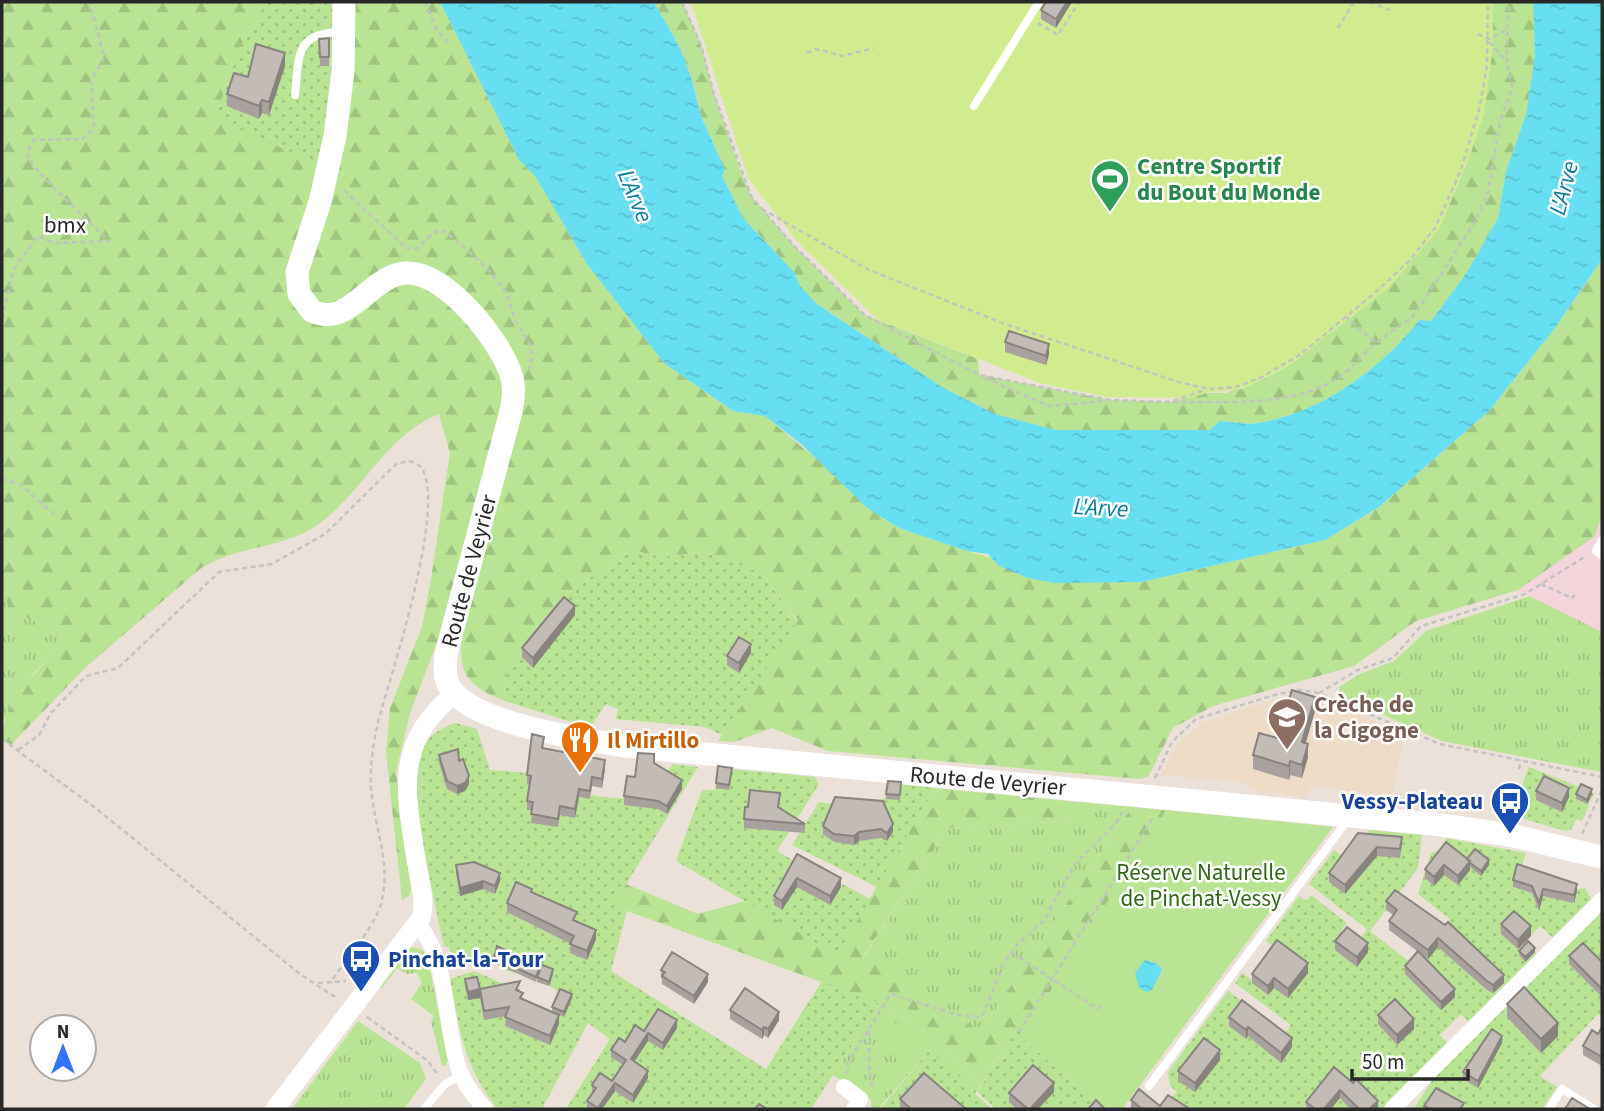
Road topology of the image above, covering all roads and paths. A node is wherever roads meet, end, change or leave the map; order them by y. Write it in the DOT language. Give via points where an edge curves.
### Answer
graph roads {
  1 [pos="90,2"];
  2 [pos="344,2"];
  3 [pos="425,2"];
  4 [pos="682,2"];
  5 [pos="1039,2"];
  6 [pos="1079,2"];
  7 [pos="1356,2"];
  8 [pos="1368,2"];
  9 [pos="1488,2"];
  10 [pos="1511,2"];
  11 [pos="1392,11"];
  12 [pos="1029,18"];
  13 [pos="1338,28"];
  14 [pos="1507,29"];
  15 [pos="345,32"];
  16 [pos="1478,34"];
  17 [pos="1489,41"];
  18 [pos="447,42"];
  19 [pos="873,48"];
  20 [pos="807,53"];
  21 [pos="1507,61"];
  22 [pos="295,95"];
  23 [pos="974,106"];
  24 [pos="762,209"];
  25 [pos="1345,316"];
  26 [pos="2,319"];
  27 [pos="1376,343"];
  28 [pos="979,375"];
  29 [pos="1209,389"];
  30 [pos="1110,400"];
  31 [pos="1170,402"];
  32 [pos="2,479"];
  33 [pos="55,515"];
  34 [pos="1602,540"];
  35 [pos="1599,554"];
  36 [pos="1540,584"];
  37 [pos="1575,595"];
  38 [pos="1319,693"];
  39 [pos="455,694"];
  40 [pos="2,738"];
  41 [pos="18,750"];
  42 [pos="1521,760"];
  43 [pos="1519,769"];
  44 [pos="1602,777"];
  45 [pos="1160,789"];
  46 [pos="1602,790"];
  47 [pos="1126,806"];
  48 [pos="1350,816"];
  49 [pos="1581,837"];
  50 [pos="1602,858"];
  51 [pos="1602,900"];
  52 [pos="418,924"];
  53 [pos="1012,953"];
  54 [pos="1052,980"];
  55 [pos="346,981"];
  56 [pos="315,983"];
  57 [pos="330,983"];
  58 [pos="335,997"];
  59 [pos="1102,1002"];
  60 [pos="358,1011"];
  61 [pos="869,1031"];
  62 [pos="1019,1032"];
  63 [pos="461,1075"];
  64 [pos="445,1084"];
  65 [pos="1149,1086"];
  66 [pos="844,1087"];
  67 [pos="857,1104"];
  68 [pos="275,1109"];
  69 [pos="424,1109"];
  70 [pos="485,1109"];
  71 [pos="1392,1109"];
  72 [pos="1549,1109"];
  73 [pos="1594,1109"];
  1 -- 26 [label="path, bmx" via="104,57 91,81 94,128 82,138 34,140 27,152 33,165 109,242 54,243 38,236 15,269"];
  2 -- 15 [label="main road, Route de Veyrier"];
  3 -- 18 [label="path"];
  4 -- 24 [label="path" via="701,45 741,172"];
  5 -- 12 [label="lane"];
  6 -- 12 [label="path" via="1058,35"];
  7 -- 8 [label="path"];
  7 -- 13 [label="path"];
  8 -- 11 [label="path"];
  9 -- 17 [label="path"];
  10 -- 14 [label="path"];
  12 -- 23 [label="lane"];
  14 -- 17 [label="path"];
  14 -- 21 [label="path"];
  15 -- 22 [label="lane" via="309,37 302,46"];
  15 -- 39 [label="main road, Route de Veyrier" via="335,136 297,272 299,294 312,311 332,315 389,277 424,275 451,292 486,332 513,381 510,415 446,654 447,681"];
  16 -- 17 [label="path"];
  17 -- 21 [label="path"];
  17 -- 25 [label="path" via="1474,129 1441,216 1409,261"];
  19 -- 20 [label="path" via="843,56 816,49"];
  21 -- 27 [label="path" via="1512,88 1500,122 1494,167 1473,225 1412,317"];
  24 -- 28 [label="path" via="865,315"];
  24 -- 29 [label="path" via="832,252 891,280 1077,350"];
  25 -- 27 [label="path"];
  25 -- 29 [label="path" via="1279,368 1236,387"];
  27 -- 31 [label="path" via="1340,377 1291,395 1249,402"];
  28 -- 30 [label="path"];
  28 -- 30 [label="path" via="1049,406"];
  29 -- 31 [label="path"];
  30 -- 31 [label="path"];
  32 -- 33 [label="path" via="20,485"];
  34 -- 35 [label="lane"];
  35 -- 36 [label="path"];
  36 -- 37 [label="path" via="1572,598"];
  36 -- 38 [label="path" via="1525,594 1422,626 1393,658 1358,670"];
  38 -- 42 [label="path" via="1440,744"];
  38 -- 45 [label="path" via="1278,694 1196,719 1172,743"];
  39 -- 45 [label="main road, Route de Veyrier" via="490,715 624,746"];
  39 -- 52 [label="street" via="422,726 408,770 408,810 423,896"];
  40 -- 41 [label="path"];
  41 -- 56 [label="path"];
  41 -- 57 [label="path" via="38,735 51,713 86,676 118,668 219,572 272,564 325,534 395,465 411,462 421,466 427,473 428,494 415,592 374,747 372,795 385,884 379,910"];
  42 -- 43 [label="path"];
  42 -- 44 [label="path"];
  45 -- 48 [label="main road, Route de Veyrier"];
  45 -- 54 [label="path"];
  46 -- 49 [label="path"];
  47 -- 53 [label="path" via="1116,823 1075,864 1049,914"];
  48 -- 50 [label="main road, Route de Veyrier" via="1491,832"];
  48 -- 65 [label="lane"];
  51 -- 71 [label="street"];
  52 -- 63 [label="street" via="433,948"];
  52 -- 68 [label="street"];
  53 -- 54 [label="path"];
  53 -- 61 [label="path" via="978,1017 891,995"];
  54 -- 59 [label="path" via="1098,1009"];
  54 -- 62 [label="path"];
  55 -- 57 [label="path"];
  56 -- 57 [label="path"];
  56 -- 58 [label="path"];
  60 -- 64 [label="path" via="428,1061"];
  61 -- 66 [label="path" via="848,1062"];
  61 -- 67 [label="path" via="873,1090"];
  63 -- 64 [label="lane"];
  63 -- 70 [label="street"];
  64 -- 69 [label="lane"];
  66 -- 67 [label="street"];
  72 -- 73 [label="lane" via="1562,1089"];
}
